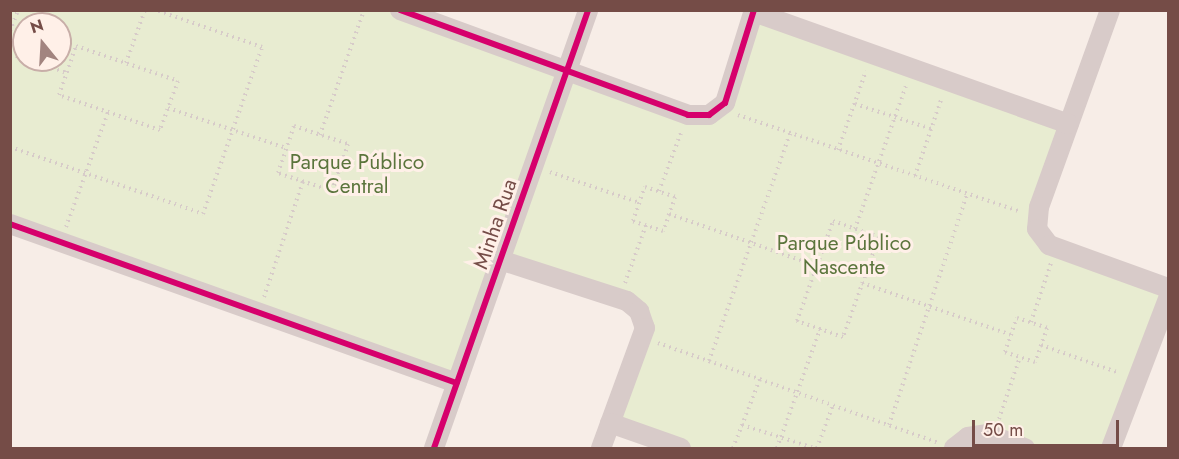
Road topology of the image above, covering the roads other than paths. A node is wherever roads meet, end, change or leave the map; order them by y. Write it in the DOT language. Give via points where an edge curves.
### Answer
graph roads {
  1 [pos="400,10"];
  2 [pos="588,10"];
  3 [pos="1110,10"];
  4 [pos="754,11"];
  5 [pos="567,71"];
  6 [pos="1070,124"];
  7 [pos="10,224"];
  8 [pos="500,260"];
  9 [pos="1168,288"];
  10 [pos="1168,299"];
  11 [pos="457,383"];
  12 [pos="610,423"];
  13 [pos="434,448"];
  14 [pos="601,448"];
  15 [pos="681,448"];
  16 [pos="954,448"];
  17 [pos="1025,448"];
  18 [pos="1111,448"];
  1 -- 5 [label="street"];
  2 -- 5 [label="street, Minha Rua"];
  3 -- 6 [label="street"];
  4 -- 5 [label="street" via="725,102 709,115 688,115"];
  4 -- 6 [label="street"];
  5 -- 8 [label="street, Minha Rua"];
  6 -- 9 [label="street" via="1037,229 1049,245"];
  7 -- 11 [label="street"];
  8 -- 11 [label="street, Minha Rua"];
  8 -- 12 [label="street" via="619,298 639,311 645,328"];
  10 -- 18 [label="street"];
  11 -- 13 [label="street, Minha Rua"];
  12 -- 14 [label="street"];
  12 -- 15 [label="street"];
  16 -- 17 [label="street" via="968,437 993,436"];
}
